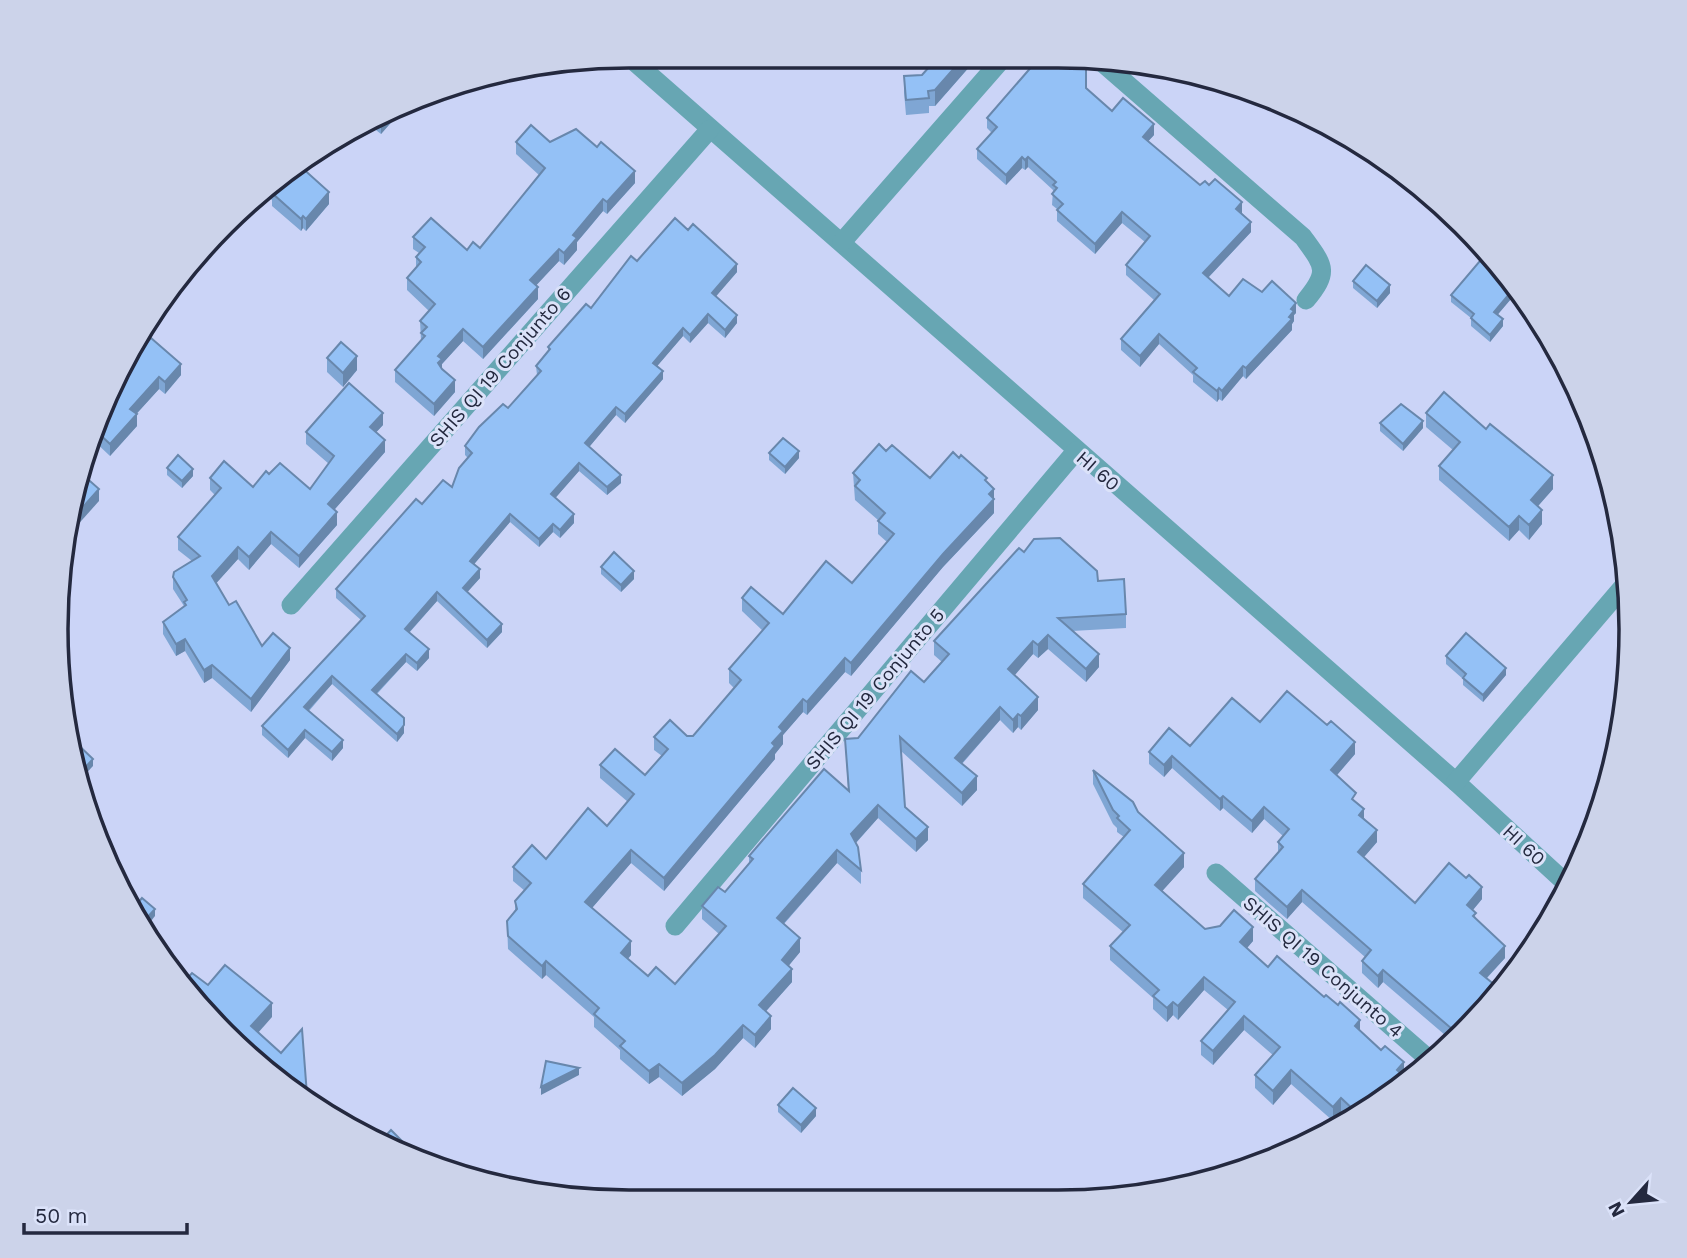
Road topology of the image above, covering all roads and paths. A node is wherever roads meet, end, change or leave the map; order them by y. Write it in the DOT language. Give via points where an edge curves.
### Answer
graph roads {
  1 [pos="641,68"];
  2 [pos="994,68"];
  3 [pos="1112,71"];
  4 [pos="710,129"];
  5 [pos="842,242"];
  6 [pos="1306,300"];
  7 [pos="1076,451"];
  8 [pos="1618,593"];
  9 [pos="291,605"];
  10 [pos="1456,782"];
  11 [pos="1216,873"];
  12 [pos="1560,878"];
  13 [pos="675,926"];
  14 [pos="1423,1055"];
  1 -- 4 [label="street, HI 60"];
  2 -- 5 [label="street"];
  3 -- 6 [label="street" via="1303,237 1318,257 1323,274"];
  4 -- 5 [label="street, HI 60"];
  4 -- 9 [label="street, SHIS QI 19 Conjunto 6"];
  5 -- 7 [label="street, HI 60"];
  7 -- 10 [label="street, HI 60"];
  7 -- 13 [label="street, SHIS QI 19 Conjunto 5"];
  8 -- 10 [label="street"];
  10 -- 12 [label="street, HI 60"];
  11 -- 14 [label="street, SHIS QI 19 Conjunto 4"];
}
